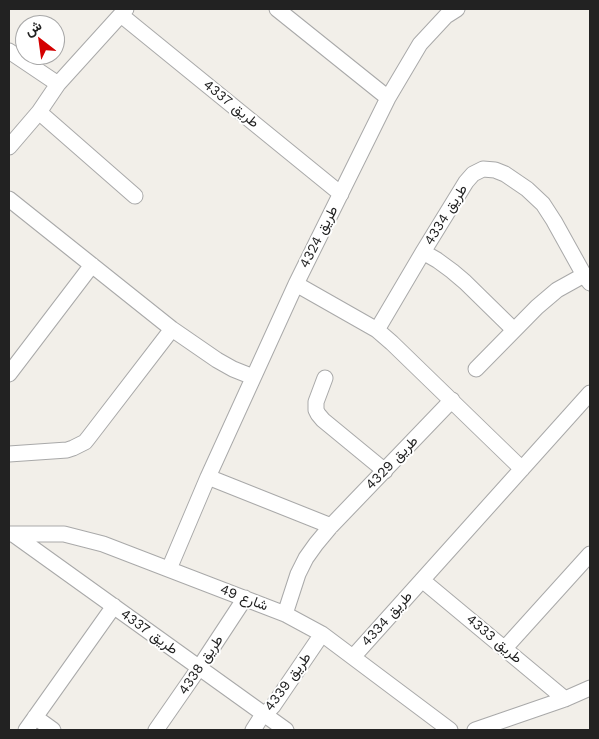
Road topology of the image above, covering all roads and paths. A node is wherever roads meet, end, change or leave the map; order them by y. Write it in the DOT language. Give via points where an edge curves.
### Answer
graph roads {
  1 [pos="277,9"];
  2 [pos="457,9"];
  3 [pos="124,12"];
  4 [pos="9,51"];
  5 [pos="58,84"];
  6 [pos="388,98"];
  7 [pos="38,112"];
  8 [pos="9,147"];
  9 [pos="341,194"];
  10 [pos="136,196"];
  11 [pos="9,199"];
  12 [pos="423,252"];
  13 [pos="92,265"];
  14 [pos="587,279"];
  15 [pos="296,284"];
  16 [pos="172,329"];
  17 [pos="378,330"];
  18 [pos="514,330"];
  19 [pos="476,369"];
  20 [pos="9,374"];
  21 [pos="253,377"];
  22 [pos="325,378"];
  23 [pos="590,393"];
  24 [pos="452,400"];
  25 [pos="9,454"];
  26 [pos="522,469"];
  27 [pos="385,471"];
  28 [pos="208,477"];
  29 [pos="331,526"];
  30 [pos="11,534"];
  31 [pos="590,554"];
  32 [pos="169,569"];
  33 [pos="422,580"];
  34 [pos="245,598"];
  35 [pos="114,606"];
  36 [pos="286,614"];
  37 [pos="322,634"];
  38 [pos="505,648"];
  39 [pos="353,657"];
  40 [pos="199,668"];
  41 [pos="590,688"];
  42 [pos="565,699"];
  43 [pos="264,715"];
  44 [pos="35,717"];
  45 [pos="26,730"];
  46 [pos="53,730"];
  47 [pos="156,730"];
  48 [pos="253,730"];
  49 [pos="286,730"];
  50 [pos="450,730"];
  51 [pos="475,730"];
  1 -- 6 [label="street"];
  2 -- 6 [label="street, طريق 4324" via="420,44"];
  3 -- 5 [label="street, طريق 4337"];
  3 -- 9 [label="street, طريق 4337"];
  4 -- 5 [label="street"];
  5 -- 7 [label="street, طريق 4337"];
  6 -- 9 [label="street, طريق 4324"];
  7 -- 8 [label="street, طريق 4337"];
  7 -- 10 [label="street"];
  9 -- 15 [label="street, طريق 4324"];
  11 -- 13 [label="street"];
  12 -- 14 [label="street, طريق 4334" via="473,174 484,169 495,170 527,189 543,204"];
  12 -- 17 [label="street, طريق 4334"];
  12 -- 18 [label="street" via="452,270"];
  13 -- 16 [label="street"];
  13 -- 20 [label="street"];
  14 -- 18 [label="street" via="568,283 536,307"];
  15 -- 17 [label="street"];
  15 -- 21 [label="street, طريق 4324"];
  16 -- 21 [label="street" via="217,360"];
  16 -- 25 [label="street" via="85,442 67,450"];
  17 -- 24 [label="street"];
  18 -- 19 [label="street"];
  21 -- 28 [label="street, طريق 4324"];
  22 -- 27 [label="street" via="316,402 318,414"];
  23 -- 26 [label="street, طريق 4334"];
  24 -- 26 [label="street"];
  24 -- 27 [label="street, طريق 4329"];
  26 -- 33 [label="street, طريق 4334"];
  27 -- 29 [label="street, طريق 4329"];
  28 -- 29 [label="street"];
  28 -- 32 [label="street, طريق 4324"];
  29 -- 36 [label="street, طريق 4329" via="306,558"];
  30 -- 32 [label="street, شارع 49" via="64,534 103,544"];
  30 -- 35 [label="street, طريق 4337"];
  31 -- 38 [label="street"];
  32 -- 34 [label="street, شارع 49"];
  33 -- 38 [label="street, طريق 4333"];
  33 -- 39 [label="street, طريق 4334"];
  34 -- 36 [label="street, شارع 49"];
  34 -- 40 [label="street, طريق 4338"];
  35 -- 40 [label="street, طريق 4337"];
  35 -- 44 [label="street"];
  36 -- 37 [label="street, شارع 49"];
  37 -- 39 [label="street, شارع 49"];
  37 -- 43 [label="street, طريق 4339"];
  38 -- 42 [label="street, طريق 4333"];
  39 -- 50 [label="street, شارع 49"];
  40 -- 43 [label="street, طريق 4337"];
  40 -- 47 [label="street, طريق 4338"];
  41 -- 42 [label="street"];
  42 -- 51 [label="street"];
  43 -- 48 [label="street, طريق 4339"];
  43 -- 49 [label="street, طريق 4337"];
  44 -- 45 [label="street"];
  44 -- 46 [label="street"];
}
